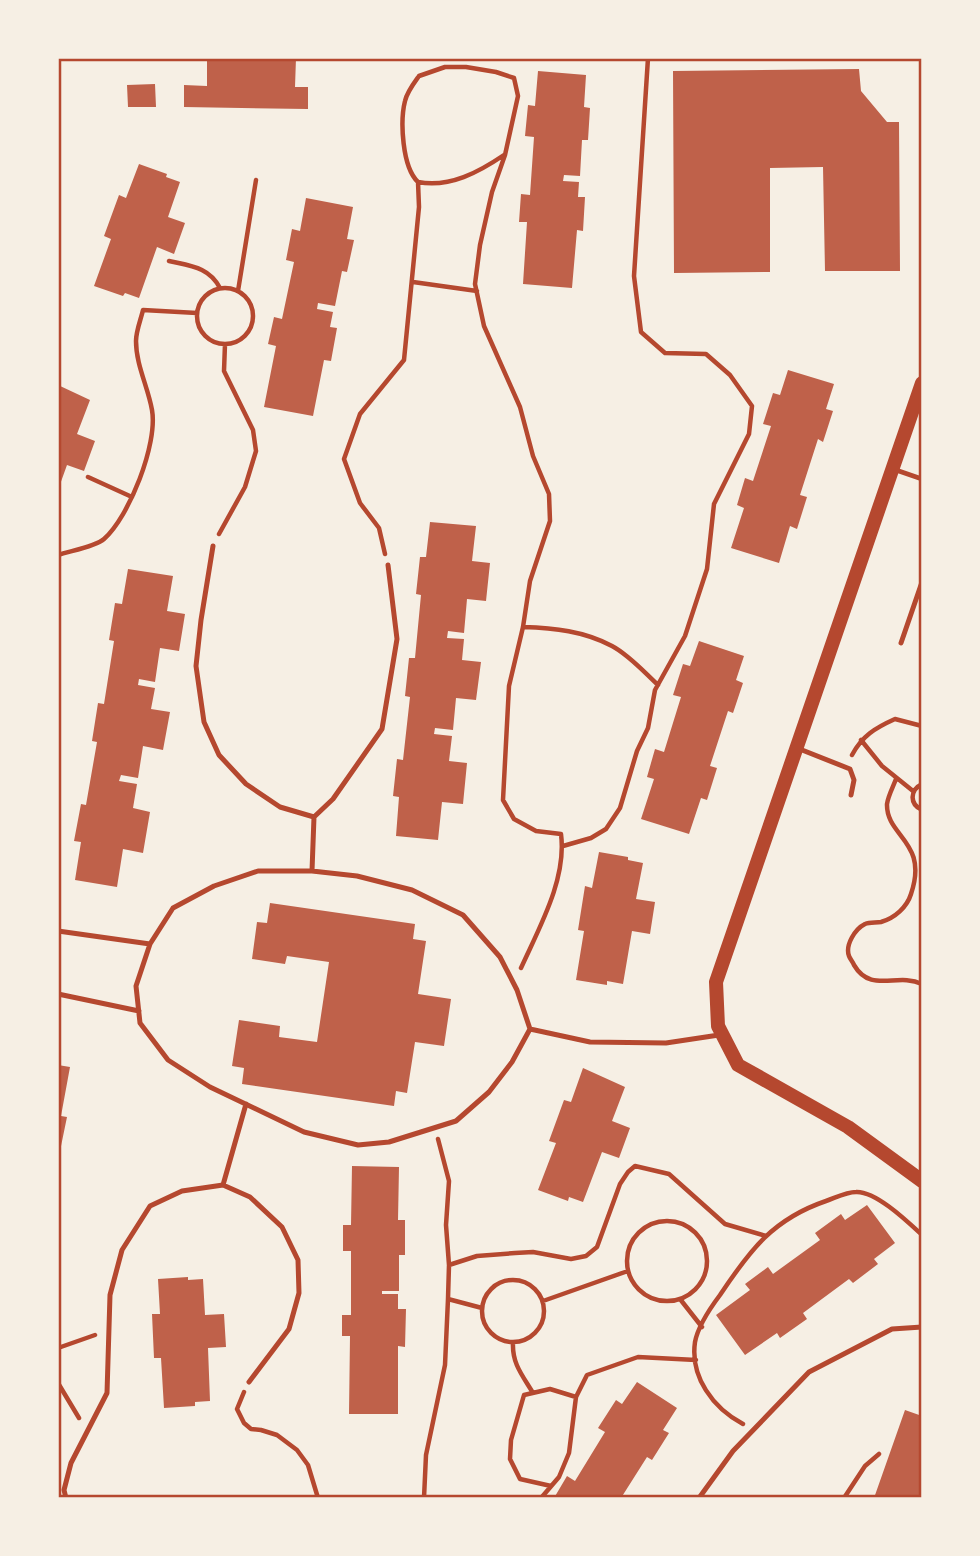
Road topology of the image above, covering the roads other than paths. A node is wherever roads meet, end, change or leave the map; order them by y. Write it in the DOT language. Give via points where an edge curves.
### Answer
graph roads {
  1 [pos="922,383"];
  2 [pos="917,414"];
  3 [pos="892,469"];
  4 [pos="922,479"];
  5 [pos="213,546"];
  6 [pos="388,565"];
  7 [pos="922,582"];
  8 [pos="901,643"];
  9 [pos="797,748"];
  10 [pos="851,795"];
  11 [pos="314,817"];
  12 [pos="312,871"];
  13 [pos="58,931"];
  14 [pos="150,944"];
  15 [pos="58,994"];
  16 [pos="139,1011"];
  17 [pos="530,1029"];
  18 [pos="722,1034"];
  19 [pos="246,1104"];
  20 [pos="922,1181"];
  21 [pos="223,1185"];
  22 [pos="922,1327"];
  23 [pos="249,1382"];
  24 [pos="66,1498"];
  25 [pos="699,1498"];
  1 -- 2 [label="main road"];
  2 -- 3 [label="main road"];
  3 -- 4 [label="lane"];
  3 -- 9 [label="main road"];
  5 -- 11 [label="lane" via="196,666 204,722 219,755 246,784 280,807"];
  6 -- 11 [label="lane" via="397,639 382,729 333,799"];
  7 -- 8 [label="lane"];
  9 -- 10 [label="lane" via="850,769 854,780"];
  9 -- 18 [label="main road" via="716,982"];
  11 -- 12 [label="lane"];
  12 -- 14 [label="lane" via="258,871 214,886 173,908"];
  12 -- 17 [label="lane" via="412,890 463,915 500,957"];
  13 -- 14 [label="lane"];
  14 -- 16 [label="lane" via="136,986"];
  15 -- 16 [label="lane"];
  16 -- 19 [label="lane" via="140,1023 168,1060"];
  17 -- 18 [label="lane" via="590,1042 666,1043"];
  17 -- 19 [label="lane" via="489,1093 456,1121 390,1142 358,1144 304,1132"];
  18 -- 20 [label="main road" via="738,1065 848,1127"];
  19 -- 21 [label="lane"];
  21 -- 23 [label="lane" via="250,1197 282,1227 299,1260 299,1293 289,1329"];
  21 -- 24 [label="lane" via="182,1191 150,1206 122,1250 110,1295 107,1393 71,1463"];
  22 -- 25 [label="lane" via="892,1329 809,1372 733,1451"];
}
